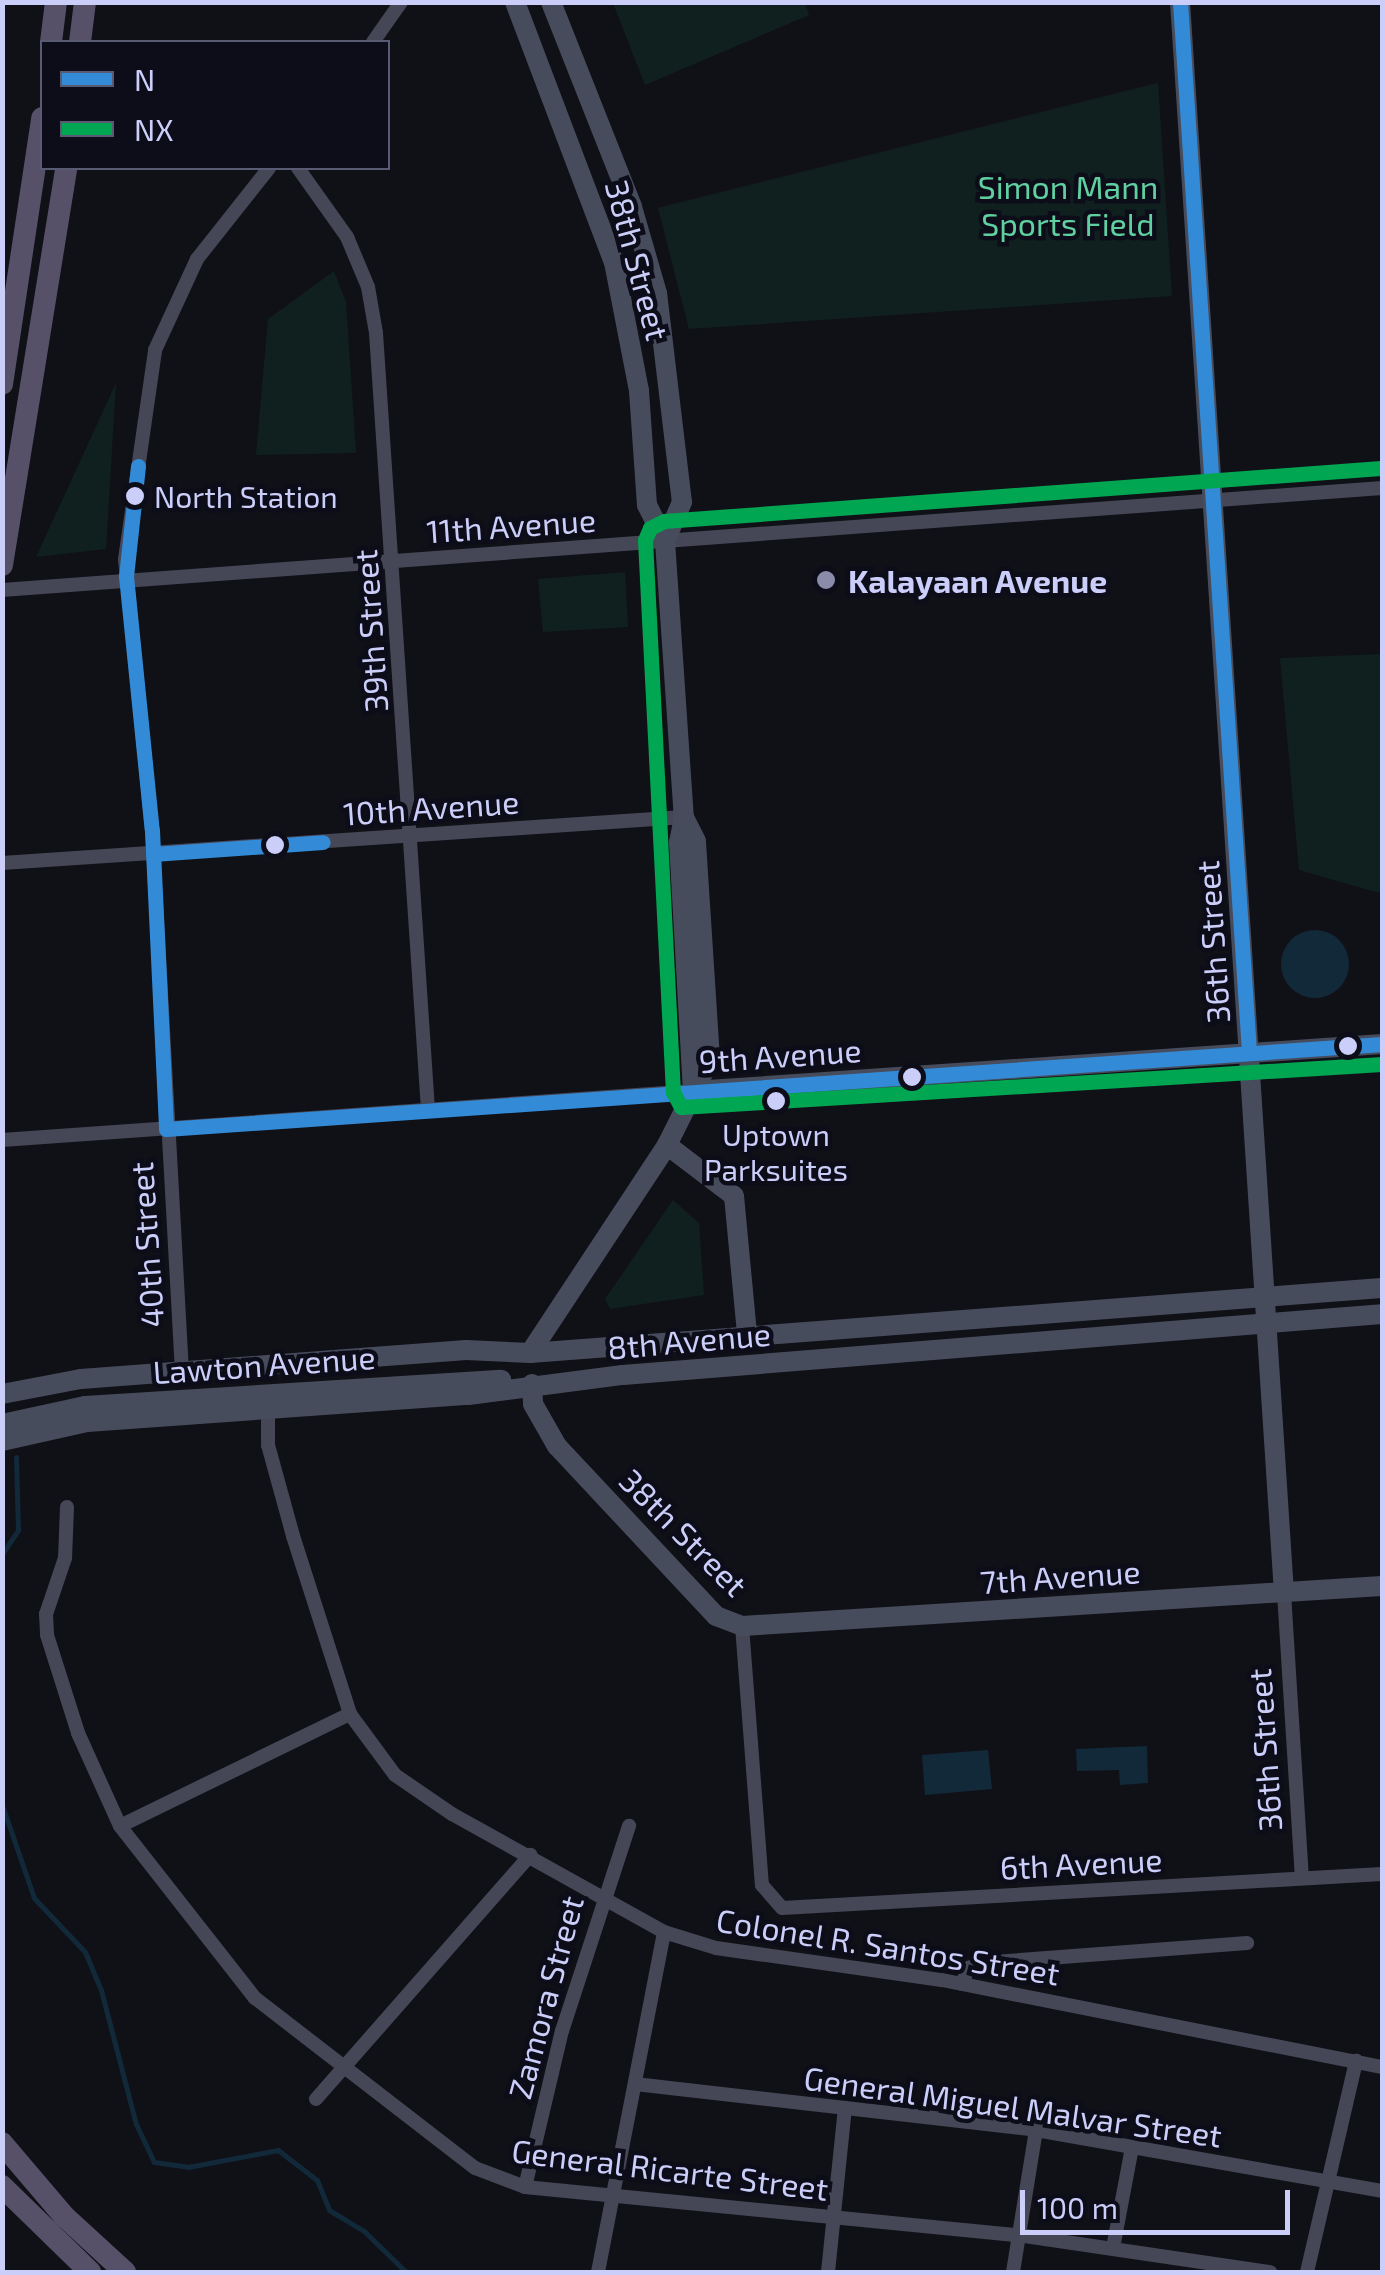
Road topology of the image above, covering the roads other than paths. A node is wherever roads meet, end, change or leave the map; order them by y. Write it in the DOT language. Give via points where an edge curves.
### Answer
graph roads {
  1 [pos="56,2"];
  2 [pos="85,2"];
  3 [pos="402,2"];
  4 [pos="516,2"];
  5 [pos="552,2"];
  6 [pos="1180,2"];
  7 [pos="51,40"];
  8 [pos="80,40"];
  9 [pos="374,40"];
  10 [pos="40,131"];
  11 [pos="66,170"];
  12 [pos="267,170"];
  13 [pos="299,170"];
  14 [pos="2,384"];
  15 [pos="1382,488"];
  16 [pos="1213,501"];
  17 [pos="664,542"];
  18 [pos="392,561"];
  19 [pos="2,565"];
  20 [pos="126,576"];
  21 [pos="2,590"];
  22 [pos="684,817"];
  23 [pos="412,835"];
  24 [pos="152,854"];
  25 [pos="2,863"];
  26 [pos="1382,1044"];
  27 [pos="1249,1053"];
  28 [pos="693,1091"];
  29 [pos="428,1110"];
  30 [pos="166,1129"];
  31 [pos="2,1140"];
  32 [pos="668,1145"];
  33 [pos="1382,1288"];
  34 [pos="1265,1296"];
  35 [pos="1382,1314"];
  36 [pos="1266,1321"];
  37 [pos="747,1334"];
  38 [pos="530,1352"];
  39 [pos="182,1372"];
  40 [pos="532,1384"];
  41 [pos="2,1394"];
  42 [pos="143,1395"];
  43 [pos="268,1409"];
  44 [pos="2,1410"];
  45 [pos="2,1424"];
  46 [pos="2,1441"];
  47 [pos="67,1506"];
  48 [pos="1382,1586"];
  49 [pos="1284,1592"];
  50 [pos="742,1626"];
  51 [pos="350,1714"];
  52 [pos="120,1826"];
  53 [pos="629,1826"];
  54 [pos="530,1855"];
  55 [pos="1382,1874"];
  56 [pos="1302,1877"];
  57 [pos="601,1896"];
  58 [pos="782,1908"];
  59 [pos="664,1932"];
  60 [pos="1247,1943"];
  61 [pos="962,1984"];
  62 [pos="1356,2061"];
  63 [pos="342,2065"];
  64 [pos="1382,2067"];
  65 [pos="635,2084"];
  66 [pos="316,2099"];
  67 [pos="844,2108"];
  68 [pos="1036,2130"];
  69 [pos="2,2143"];
  70 [pos="1132,2147"];
  71 [pos="1323,2181"];
  72 [pos="2,2186"];
  73 [pos="524,2186"];
  74 [pos="1382,2190"];
  75 [pos="612,2192"];
  76 [pos="833,2217"];
  77 [pos="1018,2234"];
  78 [pos="1112,2248"];
  79 [pos="86,2271"];
  80 [pos="126,2272"];
  81 [pos="598,2272"];
  82 [pos="828,2272"];
  83 [pos="1014,2272"];
  84 [pos="1270,2272"];
  85 [pos="1306,2272"];
  1 -- 7 [label="main road"];
  2 -- 8 [label="main road"];
  3 -- 9 [label="street"];
  4 -- 17 [label="main road, 38th Street" via="614,262 639,391 647,505"];
  5 -- 17 [label="main road, 38th Street" via="632,207 657,293 682,502"];
  6 -- 16 [label="main road, 36th Street"];
  10 -- 14 [label="main road"];
  11 -- 19 [label="main road"];
  12 -- 20 [label="street, 40th Street" via="197,259 155,350"];
  13 -- 18 [label="street, 39th Street" via="347,237 368,287"];
  15 -- 16 [label="street, 11th Avenue"];
  16 -- 17 [label="street, 11th Avenue"];
  16 -- 27 [label="main road, 36th Street"];
  17 -- 18 [label="street, 11th Avenue"];
  17 -- 22 [label="main road, 38th Street"];
  18 -- 20 [label="street, 11th Avenue"];
  18 -- 23 [label="street, 39th Street"];
  20 -- 21 [label="street, 11th Avenue"];
  20 -- 24 [label="street, 40th Street"];
  22 -- 23 [label="street, 10th Avenue"];
  22 -- 28 [label="main road, 38th Street" via="679,842"];
  23 -- 24 [label="street, 10th Avenue"];
  23 -- 29 [label="street, 39th Street"];
  24 -- 25 [label="street, 10th Avenue"];
  24 -- 30 [label="street, 40th Street"];
  26 -- 27 [label="main road, 9th Avenue"];
  27 -- 28 [label="main road, 9th Avenue"];
  27 -- 34 [label="main road, 36th Street"];
  28 -- 29 [label="street, 9th Avenue"];
  28 -- 32 [label="main road, 38th Street"];
  29 -- 30 [label="street, 9th Avenue"];
  30 -- 31 [label="street, 9th Avenue"];
  30 -- 39 [label="street, 40th Street"];
  32 -- 37 [label="main road" via="734,1196"];
  32 -- 38 [label="main road, 38th Street"];
  33 -- 34 [label="main road, 8th Avenue"];
  34 -- 36 [label="main road, 36th Street"];
  34 -- 37 [label="main road, 8th Avenue"];
  35 -- 36 [label="main road, 8th Avenue"];
  36 -- 40 [label="main road, 8th Avenue"];
  36 -- 49 [label="main road, 36th Street"];
  37 -- 38 [label="main road, 8th Avenue"];
  38 -- 39 [label="main road, 8th Avenue" via="466,1350"];
  38 -- 42 [label="main road, Lawton Avenue" via="467,1368"];
  39 -- 41 [label="main road, 8th Avenue"];
  40 -- 42 [label="main road, Lawton Avenue" via="468,1380"];
  40 -- 43 [label="main road, 8th Avenue"];
  40 -- 50 [label="main road, 38th Street" via="533,1404 558,1446 716,1616"];
  42 -- 44 [label="main road, Lawton Avenue" via="83,1393"];
  42 -- 45 [label="main road, Lawton Avenue"];
  43 -- 46 [label="main road, 8th Avenue" via="87,1422"];
  43 -- 51 [label="street, Colonel R. Santos Street" via="268,1446 292,1536"];
  47 -- 52 [label="street, General Ricarte Street" via="65,1558 46,1614 47,1636 84,1749"];
  48 -- 49 [label="main road, 7th Avenue"];
  49 -- 50 [label="main road, 7th Avenue"];
  49 -- 56 [label="street, 36th Street"];
  50 -- 58 [label="street, 38th Street" via="762,1885"];
  51 -- 52 [label="street"];
  51 -- 54 [label="street, Colonel R. Santos Street" via="395,1775"];
  52 -- 63 [label="street, General Ricarte Street" via="255,1998"];
  53 -- 57 [label="street, Zamora Street"];
  54 -- 57 [label="street, Colonel R. Santos Street"];
  54 -- 63 [label="street"];
  55 -- 56 [label="street, 6th Avenue"];
  56 -- 58 [label="street, 6th Avenue"];
  57 -- 59 [label="street, Colonel R. Santos Street"];
  57 -- 73 [label="street, Zamora Street"];
  59 -- 61 [label="street, Colonel R. Santos Street" via="766,1959"];
  59 -- 65 [label="street"];
  60 -- 61 [label="street" via="981,1962 968,1968"];
  61 -- 62 [label="street, Colonel R. Santos Street"];
  62 -- 64 [label="street, Colonel R. Santos Street"];
  62 -- 71 [label="street"];
  63 -- 66 [label="street"];
  63 -- 73 [label="street, General Ricarte Street" via="475,2168"];
  65 -- 67 [label="street, General Miguel Malvar Street"];
  65 -- 75 [label="street"];
  67 -- 68 [label="street, General Miguel Malvar Street"];
  67 -- 76 [label="street"];
  68 -- 70 [label="street, General Miguel Malvar Street"];
  68 -- 77 [label="street"];
  69 -- 80 [label="main road" via="64,2216"];
  70 -- 71 [label="street, General Miguel Malvar Street"];
  70 -- 78 [label="street"];
  71 -- 74 [label="street, General Miguel Malvar Street"];
  71 -- 85 [label="street"];
  72 -- 79 [label="main road"];
  73 -- 75 [label="street, General Ricarte Street"];
  75 -- 76 [label="street, General Ricarte Street"];
  75 -- 81 [label="street"];
  76 -- 77 [label="street, General Ricarte Street"];
  76 -- 82 [label="street"];
  77 -- 78 [label="street, General Ricarte Street"];
  77 -- 83 [label="street"];
  78 -- 84 [label="street, General Ricarte Street"];
}
